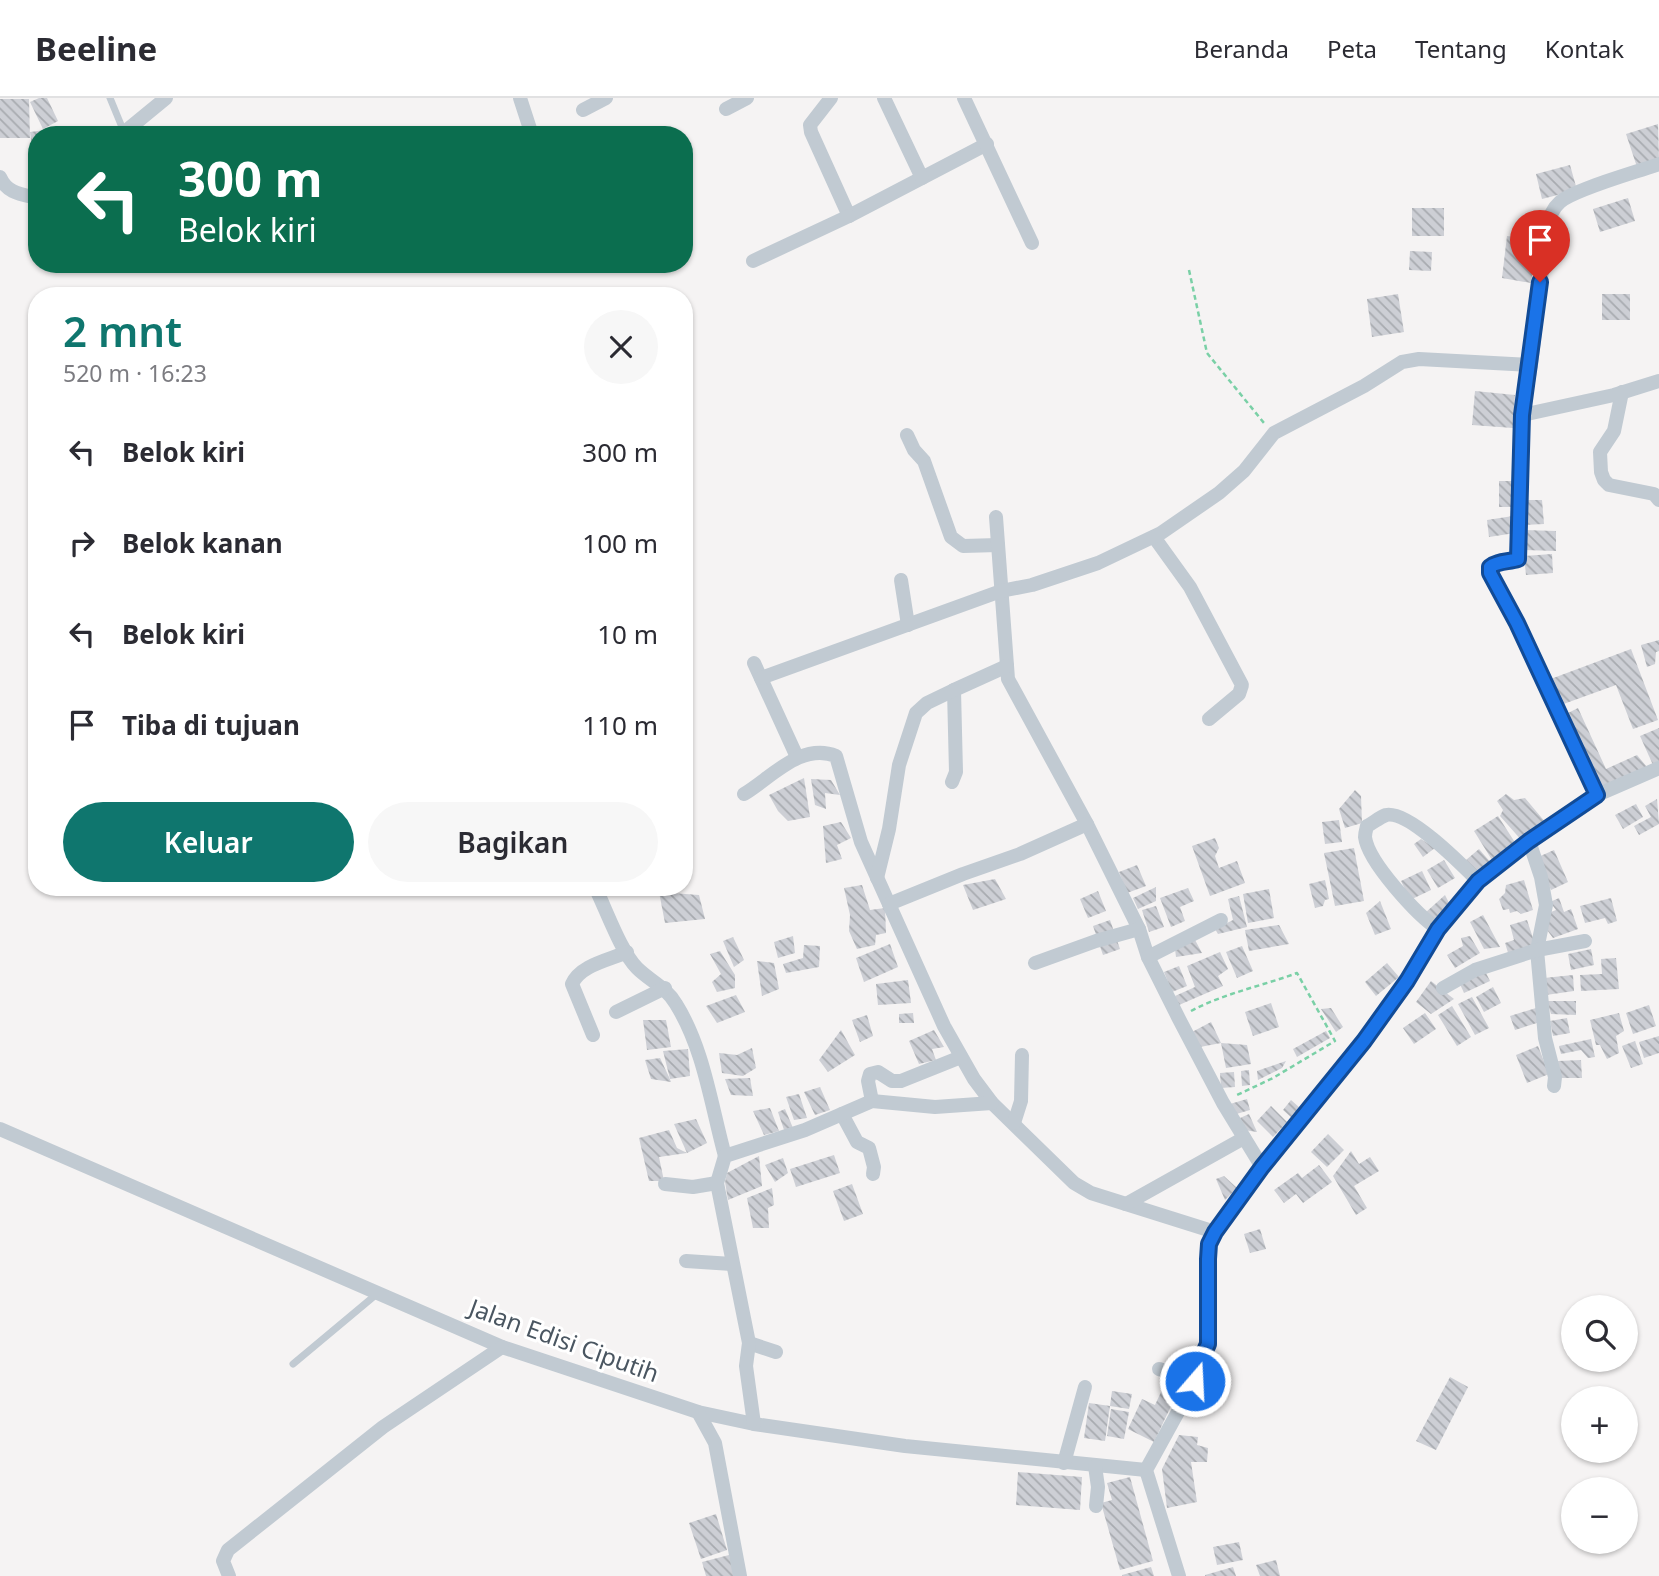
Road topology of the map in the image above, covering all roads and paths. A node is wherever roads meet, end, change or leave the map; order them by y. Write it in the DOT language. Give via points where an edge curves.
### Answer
graph roads {
  1 [pos="110,98"];
  2 [pos="166,98"];
  3 [pos="520,98"];
  4 [pos="607,98"];
  5 [pos="747,98"];
  6 [pos="812,98"];
  7 [pos="831,98"];
  8 [pos="884,98"];
  9 [pos="964,98"];
  10 [pos="726,109"];
  11 [pos="583,110"];
  12 [pos="819,113"];
  13 [pos="120,126"];
  14 [pos="132,126"];
  15 [pos="529,126"];
  16 [pos="986,144"];
  17 [pos="1659,164"];
  18 [pos="0,177"];
  19 [pos="922,178"];
  20 [pos="28,196"];
  21 [pos="849,216"];
  22 [pos="1032,243"];
  23 [pos="753,261"];
  24 [pos="1189,270"];
  25 [pos="1531,365"];
  26 [pos="1659,381"];
  27 [pos="1622,392"];
  28 [pos="1522,415"];
  29 [pos="1274,433"];
  30 [pos="906,435"];
  31 [pos="1659,500"];
  32 [pos="996,517"];
  33 [pos="1154,537"];
  34 [pos="998,545"];
  35 [pos="901,580"];
  36 [pos="1001,591"];
  37 [pos="908,625"];
  38 [pos="754,663"];
  39 [pos="1007,666"];
  40 [pos="761,678"];
  41 [pos="954,690"];
  42 [pos="1209,719"];
  43 [pos="797,757"];
  44 [pos="1659,768"];
  45 [pos="952,782"];
  46 [pos="744,794"];
  47 [pos="1597,795"];
  48 [pos="1087,824"];
  49 [pos="1529,841"];
  50 [pos="877,878"];
  51 [pos="1478,881"];
  52 [pos="600,896"];
  53 [pos="889,904"];
  54 [pos="1221,920"];
  55 [pos="1139,929"];
  56 [pos="1438,929"];
  57 [pos="1586,941"];
  58 [pos="1537,950"];
  59 [pos="627,952"];
  60 [pos="1148,957"];
  61 [pos="1035,963"];
  62 [pos="665,988"];
  63 [pos="1443,988"];
  64 [pos="616,1012"];
  65 [pos="1178,1017"];
  66 [pos="593,1035"];
  67 [pos="1021,1055"];
  68 [pos="961,1057"];
  69 [pos="1554,1086"];
  70 [pos="872,1101"];
  71 [pos="992,1103"];
  72 [pos="1223,1103"];
  73 [pos="842,1114"];
  74 [pos="1014,1123"];
  75 [pos="0,1129"];
  76 [pos="1244,1139"];
  77 [pos="725,1156"];
  78 [pos="1262,1167"];
  79 [pos="873,1174"];
  80 [pos="665,1184"];
  81 [pos="717,1184"];
  82 [pos="1126,1204"];
  83 [pos="1215,1232"];
  84 [pos="685,1261"];
  85 [pos="732,1264"];
  86 [pos="378,1293"];
  87 [pos="749,1343"];
  88 [pos="502,1347"];
  89 [pos="776,1352"];
  90 [pos="293,1364"];
  91 [pos="1159,1369"];
  92 [pos="1195,1381"];
  93 [pos="1085,1387"];
  94 [pos="698,1412"];
  95 [pos="754,1424"];
  96 [pos="1064,1463"];
  97 [pos="1095,1466"];
  98 [pos="1146,1470"];
  99 [pos="1096,1506"];
  100 [pos="229,1576"];
  101 [pos="740,1576"];
  102 [pos="1179,1576"];
  1 -- 13 [label="lane"];
  2 -- 14 [label="street"];
  3 -- 15 [label="street"];
  4 -- 11 [label="street"];
  5 -- 10 [label="street"];
  6 -- 12 [label="street"];
  7 -- 12 [label="street"];
  8 -- 19 [label="street"];
  9 -- 16 [label="street"];
  12 -- 21 [label="street" via="810,125 811,132"];
  16 -- 19 [label="street"];
  16 -- 22 [label="street"];
  17 -- 25 [label="street" via="1574,194 1551,211"];
  18 -- 20 [label="street" via="5,187"];
  19 -- 21 [label="street"];
  21 -- 23 [label="street"];
  24 -- 29 [label="path" via="1207,354"];
  25 -- 28 [label="street"];
  25 -- 29 [label="street" via="1402,362"];
  26 -- 27 [label="street"];
  27 -- 28 [label="street"];
  27 -- 31 [label="street" via="1614,431 1600,452 1604,481 1654,494"];
  28 -- 47 [label="street" via="1518,559 1494,564 1490,573"];
  29 -- 33 [label="street" via="1244,471 1219,493"];
  30 -- 34 [label="street" via="929,473 951,537 963,546"];
  32 -- 34 [label="street"];
  33 -- 36 [label="street" via="1080,570"];
  33 -- 42 [label="street" via="1190,587 1241,685 1238,694"];
  34 -- 36 [label="street"];
  35 -- 37 [label="street"];
  36 -- 37 [label="street"];
  36 -- 39 [label="street"];
  37 -- 40 [label="street"];
  38 -- 40 [label="street"];
  39 -- 41 [label="street"];
  39 -- 48 [label="street" via="1007,679"];
  40 -- 43 [label="street"];
  41 -- 45 [label="street" via="956,772"];
  41 -- 50 [label="street" via="916,713 898,765"];
  43 -- 46 [label="street"];
  43 -- 50 [label="street" via="835,756"];
  44 -- 47 [label="street"];
  47 -- 49 [label="street"];
  48 -- 53 [label="street"];
  48 -- 55 [label="street"];
  49 -- 51 [label="street"];
  49 -- 58 [label="street" via="1546,905"];
  50 -- 53 [label="street"];
  51 -- 56 [label="street"];
  51 -- 56 [label="street" via="1399,816 1387,815 1367,826 1365,837 1374,856 1422,919"];
  52 -- 59 [label="street"];
  53 -- 68 [label="street"];
  54 -- 60 [label="street"];
  55 -- 60 [label="street"];
  55 -- 61 [label="street"];
  56 -- 78 [label="street" via="1364,1041"];
  57 -- 58 [label="street"];
  58 -- 63 [label="street" via="1475,970"];
  58 -- 69 [label="street"];
  59 -- 62 [label="street" via="637,968"];
  59 -- 66 [label="street" via="582,971 572,984"];
  60 -- 65 [label="street"];
  62 -- 64 [label="street"];
  62 -- 77 [label="street" via="689,1027"];
  65 -- 72 [label="street"];
  65 -- 72 [label="path" via="1227,995 1297,973 1335,1041"];
  67 -- 74 [label="street" via="1021,1101"];
  68 -- 70 [label="street" via="901,1082 878,1072 870,1074"];
  68 -- 71 [label="street"];
  70 -- 71 [label="street" via="935,1107"];
  70 -- 73 [label="street"];
  71 -- 74 [label="street"];
  72 -- 76 [label="street"];
  73 -- 77 [label="street"];
  73 -- 79 [label="street" via="857,1142 869,1148"];
  74 -- 82 [label="street" via="1074,1183"];
  75 -- 86 [label="street, Jalan Edisi Ciputih"];
  76 -- 78 [label="street"];
  76 -- 82 [label="street"];
  77 -- 81 [label="street"];
  78 -- 83 [label="street"];
  80 -- 81 [label="street"];
  81 -- 85 [label="street"];
  82 -- 83 [label="street"];
  83 -- 92 [label="street" via="1208,1259 1208,1344"];
  84 -- 85 [label="street"];
  85 -- 87 [label="street"];
  86 -- 88 [label="street, Jalan Edisi Ciputih"];
  86 -- 90 [label="lane"];
  87 -- 89 [label="street"];
  87 -- 95 [label="street"];
  88 -- 94 [label="street, Jalan Edisi Ciputih"];
  88 -- 100 [label="street" via="383,1427 228,1550 223,1561"];
  91 -- 92 [label="street"];
  92 -- 98 [label="street"];
  93 -- 96 [label="street"];
  94 -- 95 [label="street, Jalan Edisi Ciputih"];
  94 -- 101 [label="street" via="715,1444"];
  95 -- 96 [label="street, Jalan Edisi Ciputih"];
  96 -- 97 [label="street, Jalan Edisi Ciputih"];
  97 -- 98 [label="street, Jalan Edisi Ciputih"];
  97 -- 99 [label="street"];
  98 -- 102 [label="street"];
}
